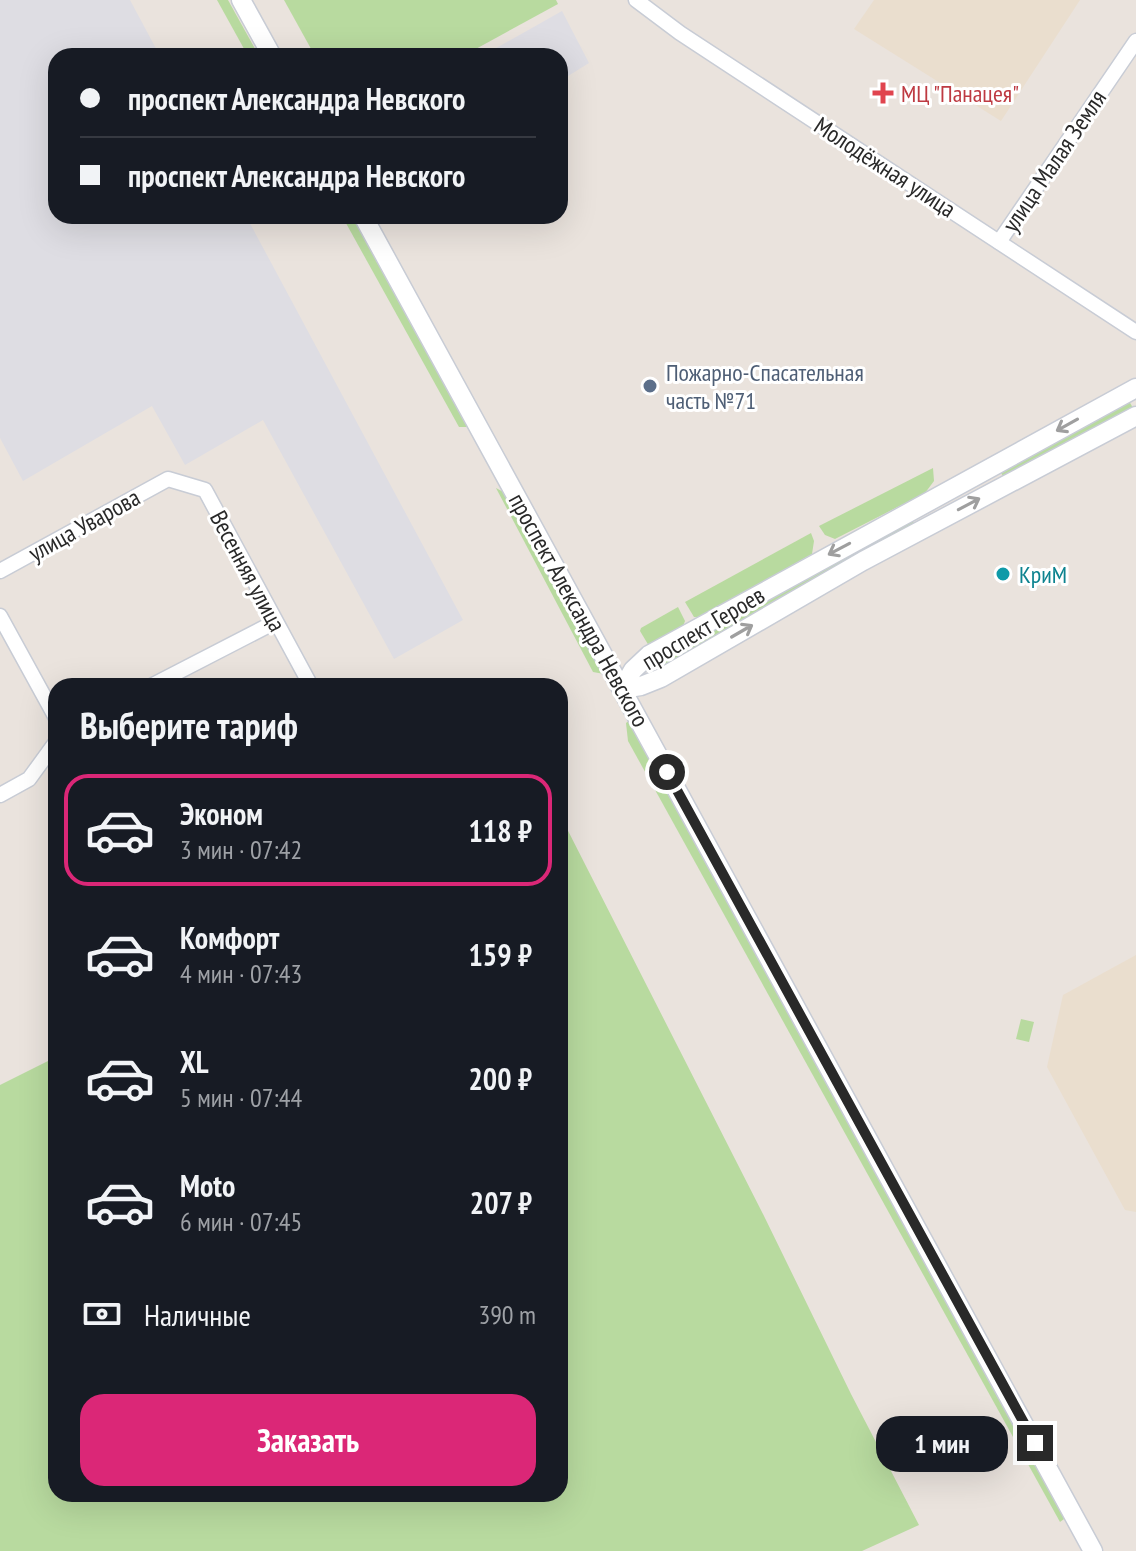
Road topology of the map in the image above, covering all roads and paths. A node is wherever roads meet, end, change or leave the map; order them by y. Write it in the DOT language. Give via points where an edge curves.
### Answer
graph roads {
  1 [pos="241,0"];
  2 [pos="636,0"];
  3 [pos="1136,41"];
  4 [pos="268,48"];
  5 [pos="367,224"];
  6 [pos="999,242"];
  7 [pos="1136,332"];
  8 [pos="1136,388"];
  9 [pos="1136,416"];
  10 [pos="168,479"];
  11 [pos="0,571"];
  12 [pos="0,616"];
  13 [pos="275,622"];
  14 [pos="166,678"];
  15 [pos="306,678"];
  16 [pos="622,689"];
  17 [pos="48,703"];
  18 [pos="48,753"];
  19 [pos="0,795"];
  20 [pos="1093,1551"];
  1 -- 4 [label="main road"];
  2 -- 6 [label="street, Молодёжная улица"];
  3 -- 6 [label="street, улица Малая Земля"];
  5 -- 16 [label="main road, проспект Александра Невского"];
  6 -- 7 [label="street, Молодёжная улица"];
  8 -- 16 [label="main road, проспект Героев, one-way" via="649,655"];
  16 -- 9 [label="main road, проспект Героев, one-way" via="661,678 863,561"];
  10 -- 11 [label="street, улица Уварова"];
  10 -- 13 [label="street, Весенняя улица" via="205,490"];
  12 -- 17 [label="street"];
  13 -- 14 [label="street"];
  13 -- 15 [label="street, Весенняя улица"];
  16 -- 20 [label="main road, проспект Александра Невского"];
  18 -- 19 [label="street" via="29,779"];
}
